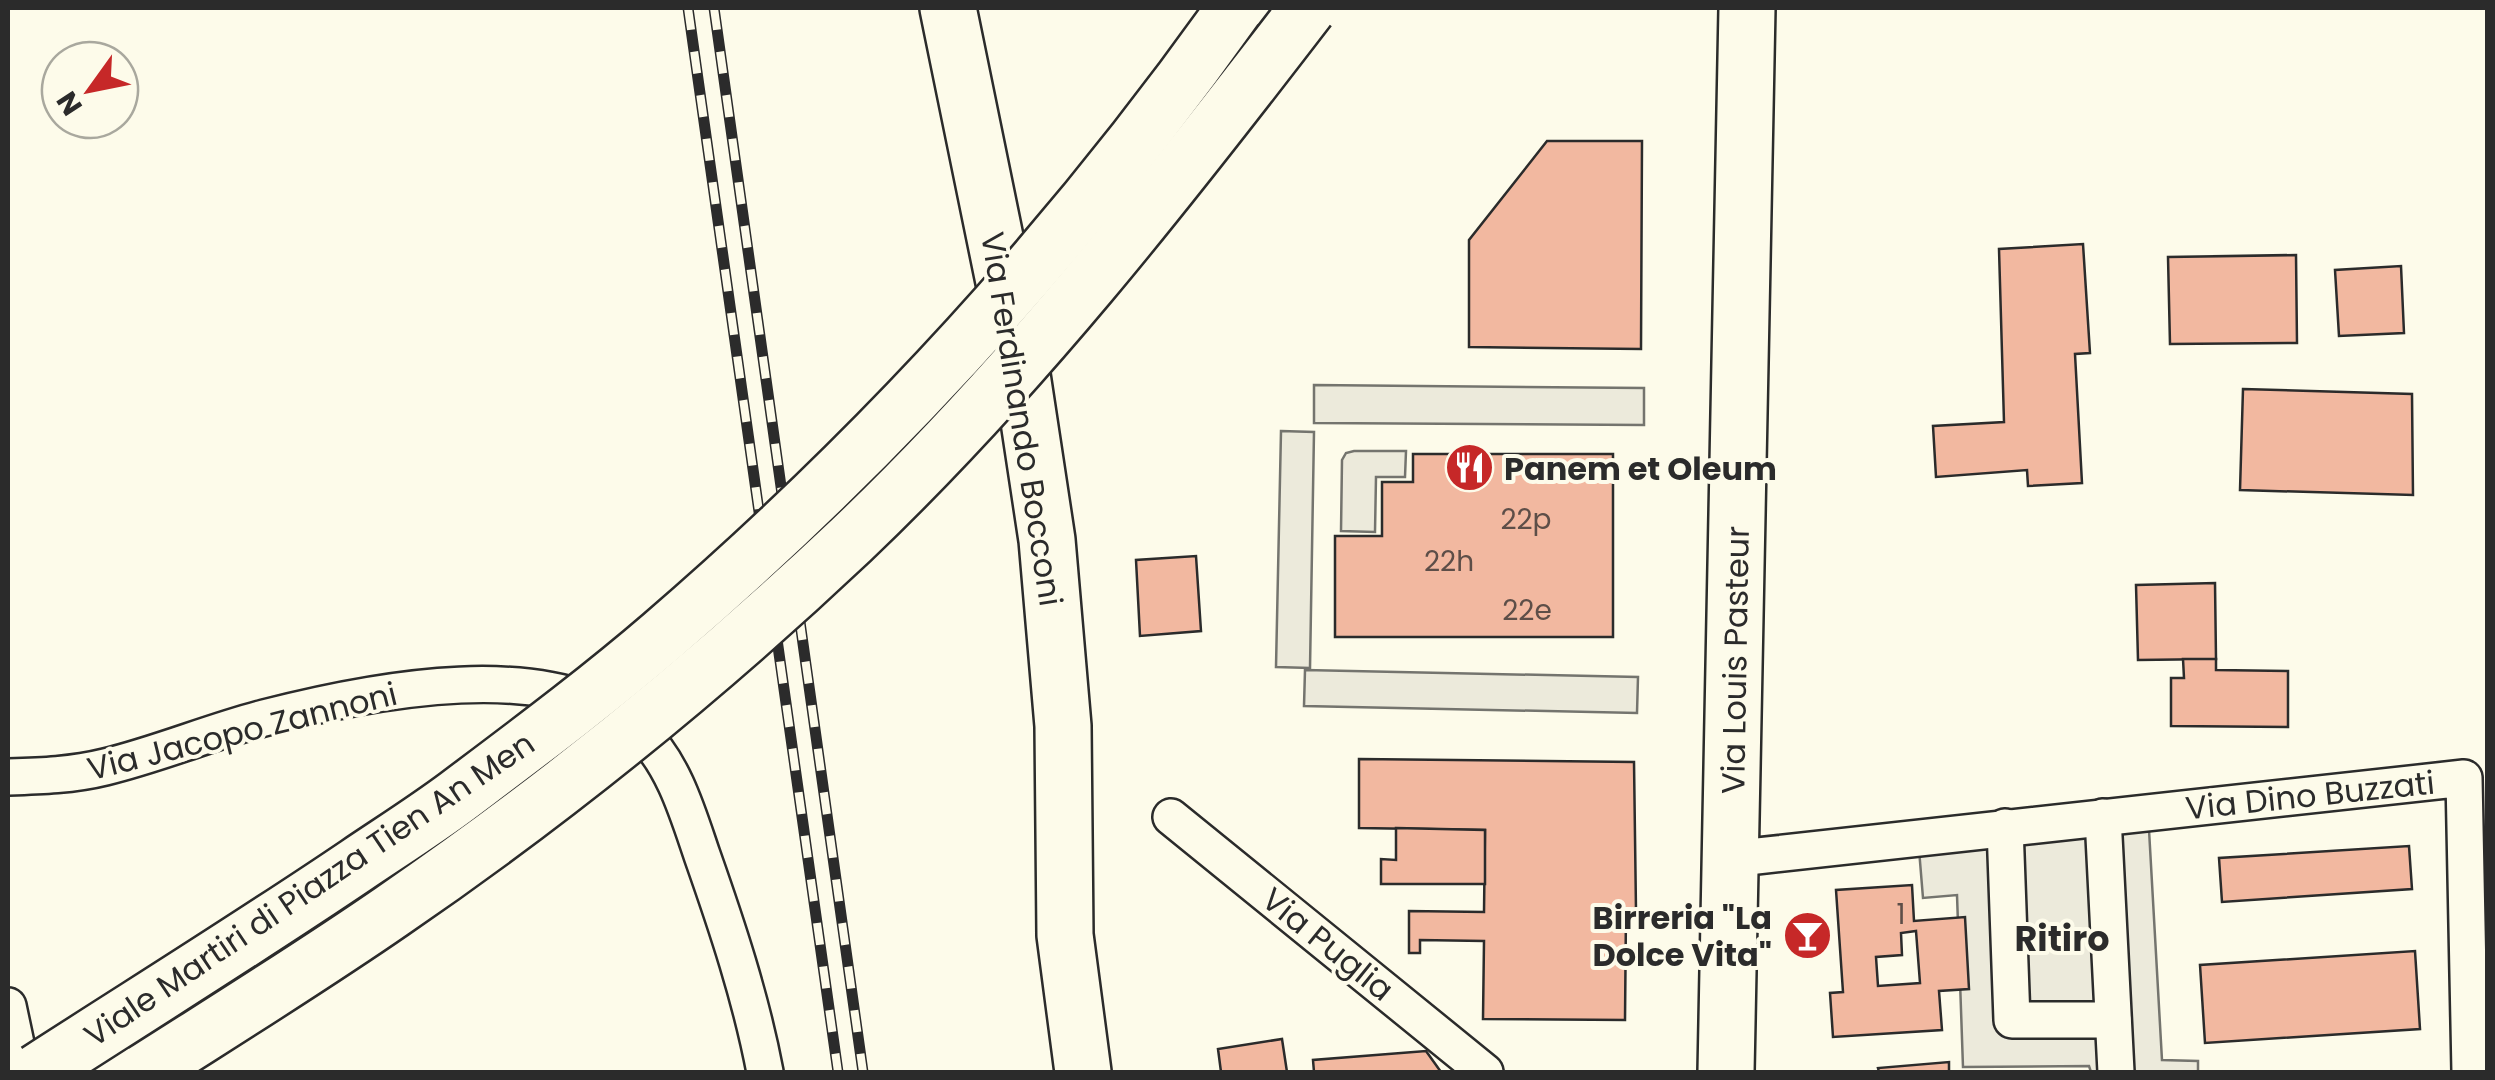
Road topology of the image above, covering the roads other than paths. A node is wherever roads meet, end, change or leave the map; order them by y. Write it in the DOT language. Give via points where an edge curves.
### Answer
graph roads {
  1 [pos="948,8"];
  2 [pos="1235,8"];
  3 [pos="1308,8"];
  4 [pos="1747,8"];
  5 [pos="8,777"];
  6 [pos="1170,817"];
  7 [pos="2103,817"];
  8 [pos="2005,828"];
  9 [pos="1730,859"];
  10 [pos="8,1006"];
  11 [pos="2113,1020"];
  12 [pos="22,1072"];
  13 [pos="38,1072"];
  14 [pos="144,1072"];
  15 [pos="765,1072"];
  16 [pos="1083,1072"];
  17 [pos="1485,1072"];
  18 [pos="1726,1072"];
  19 [pos="2116,1072"];
  20 [pos="2470,1072"];
  1 -- 16 [label="main road, Via Ferdinando Bocconi" via="1019,354 1047,540 1063,726 1065,934"];
  2 -- 13 [label="main road, Viale Martiri di Piazza Tien An Men, bridge" via="1079,212 980,326 765,543 661,637 454,799"];
  3 -- 14 [label="main road, Viale Martiri di Piazza Tien An Men, bridge" via="1118,251 996,391 783,602 490,842"];
  4 -- 9 [label="main road, Via Louis Pasteur"];
  5 -- 15 [label="street, Via Jacopo Zannoni" via="101,768 276,715 422,687 514,685 607,709 642,734 683,802 728,928"];
  6 -- 17 [label="street, Via Puglia"];
  7 -- 8 [label="street, Via Dino Buzzati"];
  7 -- 11 [label="street"];
  7 -- 20 [label="street, Via Dino Buzzati" via="2464,778"];
  8 -- 9 [label="street, Via Dino Buzzati"];
  8 -- 11 [label="street" via="2012,1020"];
  9 -- 18 [label="main road, Via Louis Pasteur"];
  10 -- 12 [label="street"];
  11 -- 19 [label="street"];
}
